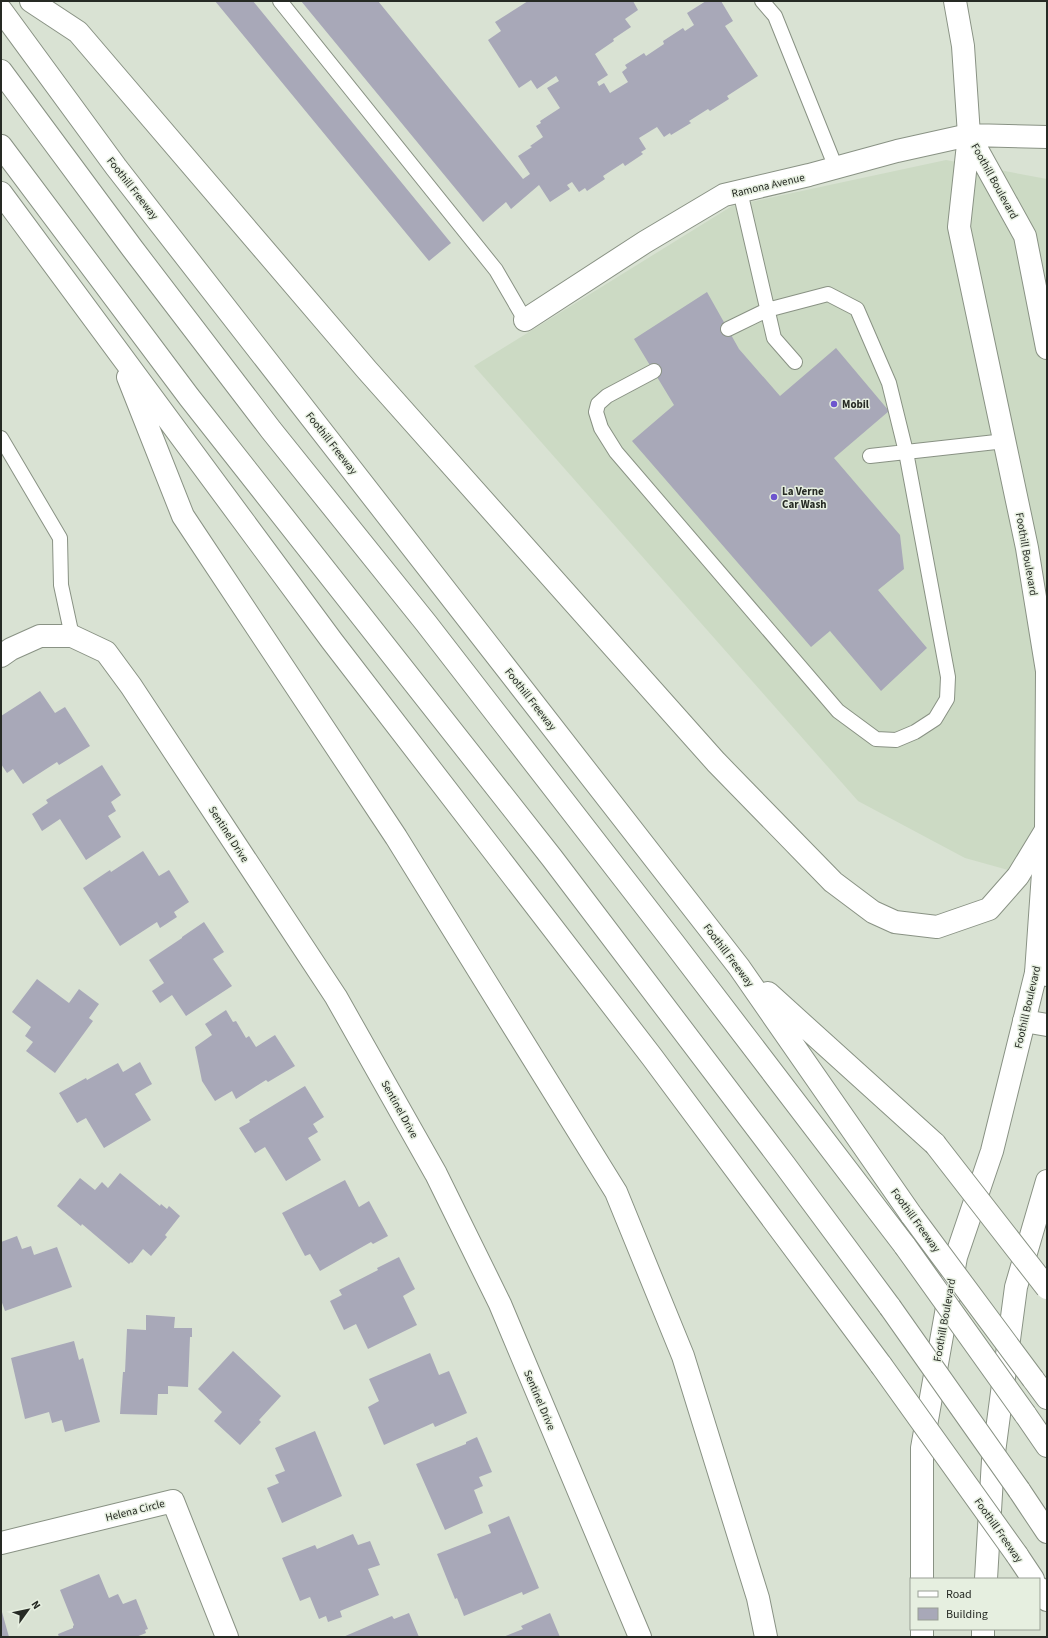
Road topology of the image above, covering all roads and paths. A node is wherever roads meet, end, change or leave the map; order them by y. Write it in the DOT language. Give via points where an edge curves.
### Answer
graph roads {
  1 [pos="31,1"];
  2 [pos="280,1"];
  3 [pos="762,1"];
  4 [pos="955,1"];
  5 [pos="1,10"];
  6 [pos="1,71"];
  7 [pos="969,135"];
  8 [pos="1047,137"];
  9 [pos="1,146"];
  10 [pos="836,168"];
  11 [pos="740,191"];
  12 [pos="1,194"];
  13 [pos="767,310"];
  14 [pos="525,320"];
  15 [pos="728,329"];
  16 [pos="1046,336"];
  17 [pos="118,350"];
  18 [pos="794,362"];
  19 [pos="654,371"];
  20 [pos="1,438"];
  21 [pos="1005,441"];
  22 [pos="906,452"];
  23 [pos="870,456"];
  24 [pos="72,636"];
  25 [pos="1,656"];
  26 [pos="1046,830"];
  27 [pos="739,967"];
  28 [pos="1042,974"];
  29 [pos="1024,1021"];
  30 [pos="1047,1025"];
  31 [pos="1047,1181"];
  32 [pos="1047,1288"];
  33 [pos="1047,1398"];
  34 [pos="1047,1446"];
  35 [pos="1047,1532"];
  36 [pos="1,1543"];
  37 [pos="922,1578"];
  38 [pos="986,1578"];
  39 [pos="1032,1578"];
  40 [pos="1040,1590"];
  41 [pos="758,1598"];
  42 [pos="1047,1600"];
  43 [pos="227,1637"];
  44 [pos="640,1637"];
  45 [pos="766,1637"];
  46 [pos="777,1637"];
  1 -- 26 [label="main road" via="78,32 372,376 716,762 833,882 873,912 895,922 937,927 989,909 1018,876"];
  2 -- 14 [label="lane" via="496,270"];
  3 -- 10 [label="lane" via="775,16"];
  4 -- 7 [label="main road" via="963,46"];
  5 -- 27 [label="main road, Foothill Freeway" via="116,167"];
  6 -- 34 [label="main road, bridge" via="266,424 426,623 905,1246"];
  7 -- 8 [label="main road, Ramona Avenue"];
  7 -- 10 [label="main road, Ramona Avenue"];
  7 -- 16 [label="main road, Foothill Boulevard" via="1025,236"];
  7 -- 21 [label="main road, Foothill Boulevard" via="959,227"];
  9 -- 35 [label="main road, bridge" via="189,397 552,858 784,1164 890,1307"];
  10 -- 11 [label="main road, Ramona Avenue"];
  11 -- 13 [label="lane"];
  11 -- 14 [label="main road, Ramona Avenue" via="724,195 658,234"];
  12 -- 17 [label="main road, Foothill Freeway"];
  13 -- 15 [label="lane"];
  13 -- 18 [label="lane" via="774,338"];
  13 -- 22 [label="lane" via="828,294 857,309 889,383"];
  17 -- 39 [label="main road, Foothill Freeway, bridge" via="332,641 652,1057 882,1366"];
  17 -- 41 [label="main road" via="183,516 396,837 616,1192 683,1356"];
  19 -- 22 [label="lane" via="607,396 598,404 596,412 601,428 616,452 838,711 876,739 896,740 915,732 935,719 948,698 948,677"];
  20 -- 24 [label="lane" via="60,538 60,585"];
  21 -- 22 [label="lane"];
  21 -- 26 [label="main road, Foothill Boulevard" via="1027,548 1047,671"];
  22 -- 23 [label="lane"];
  24 -- 25 [label="main road" via="40,636"];
  24 -- 44 [label="main road, Sentinel Drive" via="106,652 131,686 336,997 436,1174 500,1304"];
  26 -- 28 [label="main road, Foothill Boulevard"];
  27 -- 32 [label="main road, bridge" via="935,1144"];
  27 -- 33 [label="main road, Foothill Freeway, bridge" via="912,1216"];
  28 -- 29 [label="main road, Foothill Boulevard"];
  29 -- 30 [label="main road"];
  29 -- 37 [label="main road, Foothill Boulevard" via="992,1151 956,1257 922,1448"];
  31 -- 38 [label="main road" via="1016,1287 993,1460"];
  36 -- 43 [label="main road, Helena Circle" via="173,1501"];
  40 -- 42 [label="main road"];
  41 -- 45 [label="main road"];
  41 -- 46 [label="main road"];
}
